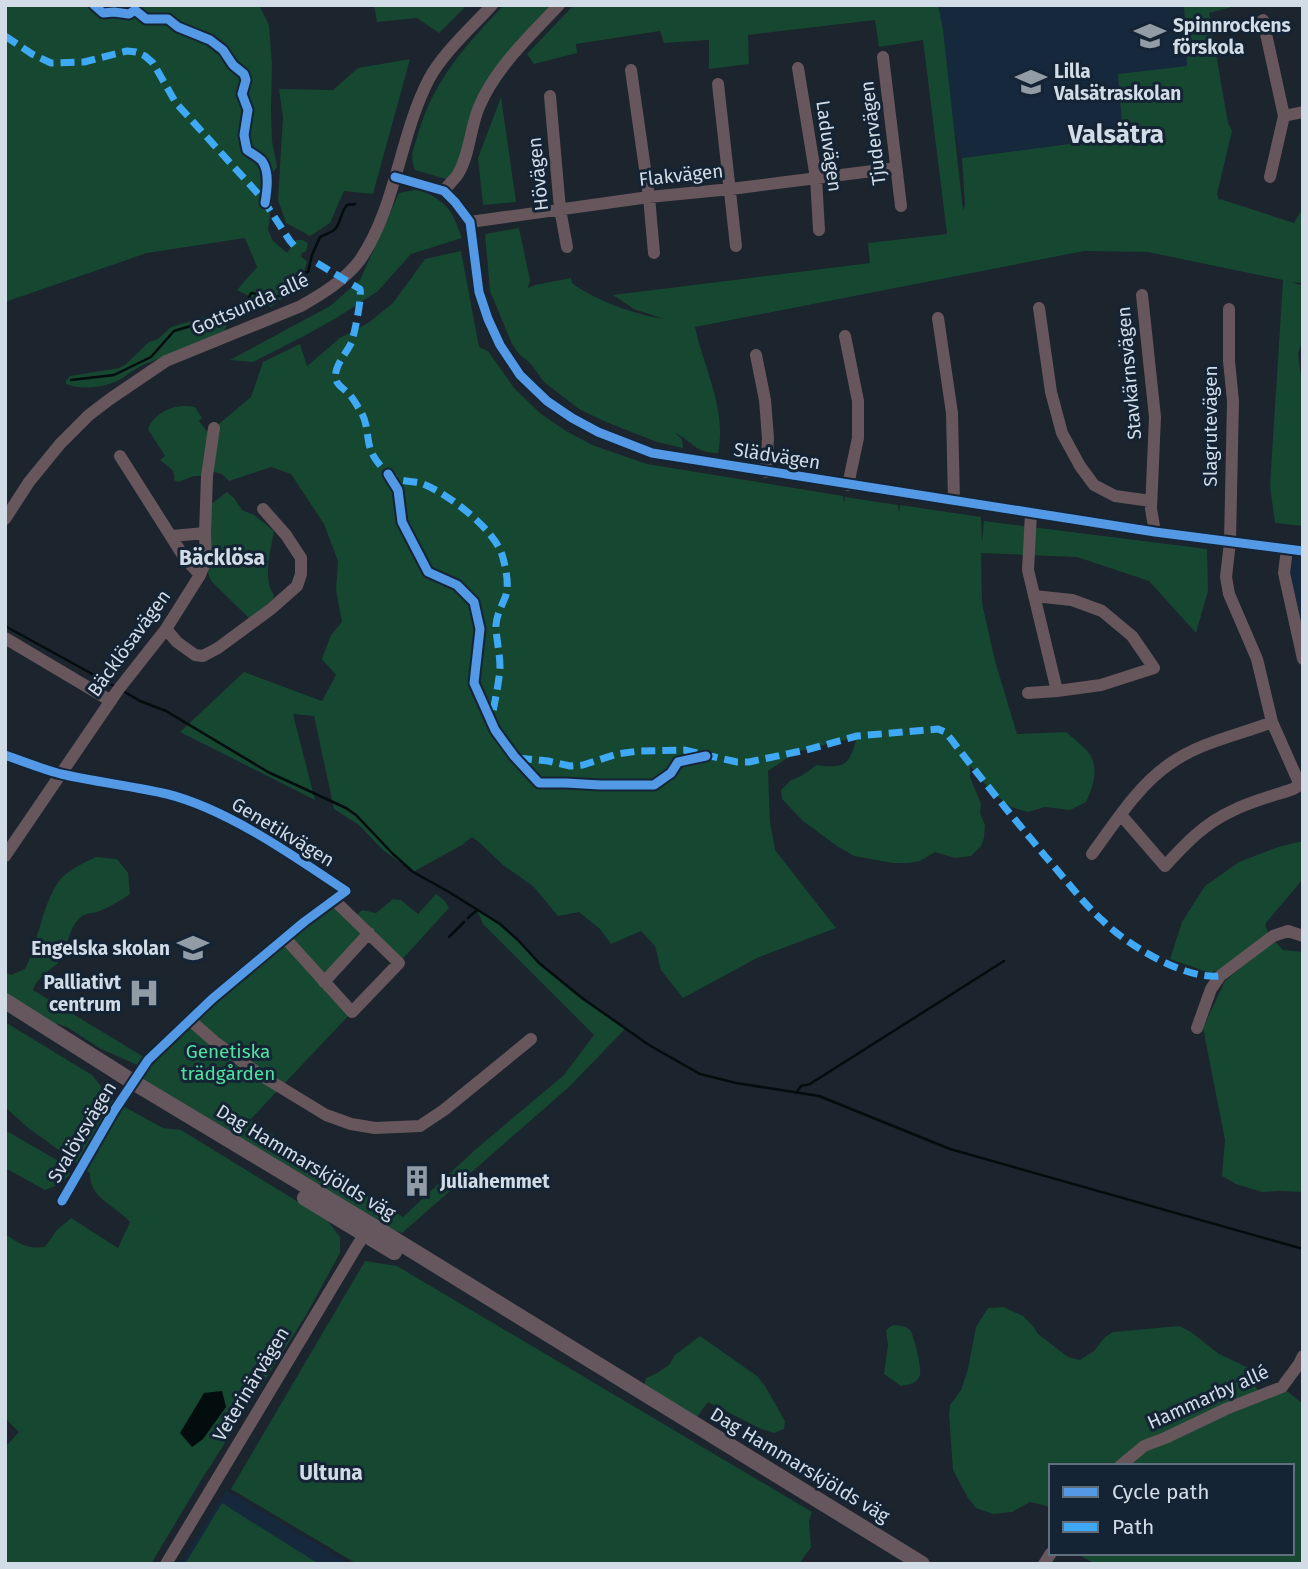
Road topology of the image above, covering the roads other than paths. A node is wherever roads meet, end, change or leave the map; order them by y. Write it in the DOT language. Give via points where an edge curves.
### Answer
graph roads {
  1 [pos="492,5"];
  2 [pos="559,5"];
  3 [pos="1263,20"];
  4 [pos="883,57"];
  5 [pos="798,68"];
  6 [pos="631,70"];
  7 [pos="718,84"];
  8 [pos="550,96"];
  9 [pos="1303,112"];
  10 [pos="1284,116"];
  11 [pos="896,168"];
  12 [pos="395,177"];
  13 [pos="1270,177"];
  14 [pos="816,178"];
  15 [pos="731,189"];
  16 [pos="444,191"];
  17 [pos="649,197"];
  18 [pos="901,206"];
  19 [pos="560,209"];
  20 [pos="470,222"];
  21 [pos="819,230"];
  22 [pos="736,246"];
  23 [pos="567,247"];
  24 [pos="654,253"];
  25 [pos="1142,295"];
  26 [pos="1039,308"];
  27 [pos="1229,309"];
  28 [pos="938,318"];
  29 [pos="845,336"];
  30 [pos="756,355"];
  31 [pos="214,428"];
  32 [pos="120,456"];
  33 [pos="766,472"];
  34 [pos="848,485"];
  35 [pos="954,501"];
  36 [pos="1152,501"];
  37 [pos="263,509"];
  38 [pos="1031,513"];
  39 [pos="5,519"];
  40 [pos="1155,532"];
  41 [pos="205,533"];
  42 [pos="172,536"];
  43 [pos="1230,542"];
  44 [pos="1287,549"];
  45 [pos="1303,551"];
  46 [pos="200,575"];
  47 [pos="1034,596"];
  48 [pos="166,629"];
  49 [pos="5,638"];
  50 [pos="1303,659"];
  51 [pos="1057,691"];
  52 [pos="116,693"];
  53 [pos="1028,694"];
  54 [pos="1272,722"];
  55 [pos="5,755"];
  56 [pos="61,774"];
  57 [pos="1121,815"];
  58 [pos="1092,854"];
  59 [pos="5,856"];
  60 [pos="334,900"];
  61 [pos="369,933"];
  62 [pos="1303,936"];
  63 [pos="285,938"];
  64 [pos="324,982"];
  65 [pos="5,1001"];
  66 [pos="5,1013"];
  67 [pos="190,1020"];
  68 [pos="1196,1028"];
  69 [pos="531,1039"];
  70 [pos="131,1085"];
  71 [pos="62,1200"];
  72 [pos="368,1230"];
  73 [pos="1303,1356"];
  74 [pos="1122,1464"];
  75 [pos="166,1564"];
  76 [pos="922,1564"];
  1 -- 12 [label="street, Gottsunda allé" via="430,77"];
  2 -- 16 [label="street" via="494,79 478,108 458,174"];
  3 -- 10 [label="street"];
  4 -- 11 [label="street, Tjudervägen"];
  5 -- 14 [label="street, Laduvägen"];
  6 -- 17 [label="street"];
  7 -- 15 [label="street"];
  8 -- 19 [label="street, Hövägen"];
  9 -- 10 [label="street"];
  10 -- 13 [label="street"];
  11 -- 14 [label="street, Flakvägen"];
  11 -- 18 [label="street, Tjudervägen"];
  12 -- 16 [label="street"];
  12 -- 39 [label="street, Gottsunda allé" via="380,223 359,261 341,279 301,306 166,361 110,399 60,444"];
  14 -- 15 [label="street, Flakvägen"];
  14 -- 21 [label="street, Laduvägen"];
  15 -- 17 [label="street, Flakvägen"];
  15 -- 22 [label="street"];
  16 -- 20 [label="street"];
  17 -- 19 [label="street, Flakvägen"];
  17 -- 24 [label="street"];
  19 -- 20 [label="street, Flakvägen"];
  19 -- 23 [label="street, Hövägen"];
  20 -- 33 [label="street, Slädvägen" via="479,292 488,319 520,375 547,401 598,432 652,453"];
  25 -- 36 [label="street, Stavkärnsvägen" via="1155,417"];
  26 -- 36 [label="street" via="1051,392 1062,433 1080,466 1094,485 1115,496"];
  27 -- 43 [label="street, Slagrutevägen" via="1233,401"];
  28 -- 35 [label="street" via="952,413"];
  29 -- 34 [label="street" via="858,401 858,438"];
  30 -- 33 [label="street" via="765,400"];
  31 -- 41 [label="street, Bäcklösavägen"];
  32 -- 42 [label="street"];
  33 -- 34 [label="street, Slädvägen"];
  34 -- 35 [label="street, Slädvägen"];
  35 -- 38 [label="street, Slädvägen"];
  36 -- 40 [label="street, Stavkärnsvägen"];
  37 -- 48 [label="street" via="301,558 297,586 203,656 177,642"];
  38 -- 40 [label="street, Slädvägen"];
  38 -- 47 [label="street" via="1028,570"];
  40 -- 43 [label="street, Slädvägen"];
  41 -- 42 [label="street"];
  41 -- 46 [label="street, Bäcklösavägen" via="206,560"];
  42 -- 46 [label="street"];
  43 -- 44 [label="street, Slädvägen"];
  43 -- 54 [label="street, Slagrutevägen" via="1229,594 1257,659"];
  44 -- 45 [label="street, Slädvägen"];
  44 -- 50 [label="street" via="1284,573"];
  46 -- 48 [label="street, Bäcklösavägen"];
  47 -- 51 [label="street"];
  47 -- 51 [label="street" via="1072,600 1102,611 1132,636 1154,668 1101,685"];
  48 -- 52 [label="street, Bäcklösavägen"];
  49 -- 52 [label="street"];
  51 -- 53 [label="street"];
  52 -- 56 [label="street, Bäcklösavägen"];
  54 -- 57 [label="street" via="1171,763"];
  54 -- 57 [label="street, Slagrutevägen" via="1300,785 1220,817 1189,840 1166,866"];
  55 -- 56 [label="street, Genetikvägen"];
  56 -- 59 [label="street, Bäcklösavägen"];
  56 -- 60 [label="street, Genetikvägen" via="198,804 295,856 346,891"];
  57 -- 58 [label="street"];
  60 -- 61 [label="street"];
  60 -- 63 [label="street"];
  61 -- 64 [label="street"];
  61 -- 64 [label="street" via="399,963 352,1012"];
  62 -- 68 [label="street" via="1288,931 1273,936 1220,976"];
  63 -- 64 [label="street"];
  63 -- 67 [label="street"];
  65 -- 70 [label="main road, Dag Hammarskjölds väg"];
  66 -- 70 [label="main road, Dag Hammarskjölds väg"];
  67 -- 69 [label="street" via="262,1076 326,1115 375,1128 420,1126"];
  67 -- 70 [label="street" via="148,1060"];
  70 -- 71 [label="street, Svalövsvägen"];
  70 -- 72 [label="main road, Dag Hammarskjölds väg"];
  72 -- 75 [label="street, Veterinärvägen"];
  72 -- 76 [label="main road, Dag Hammarskjölds väg" via="550,1335"];
  73 -- 74 [label="street, Hammarby allé" via="1282,1387 1144,1446"];
}
